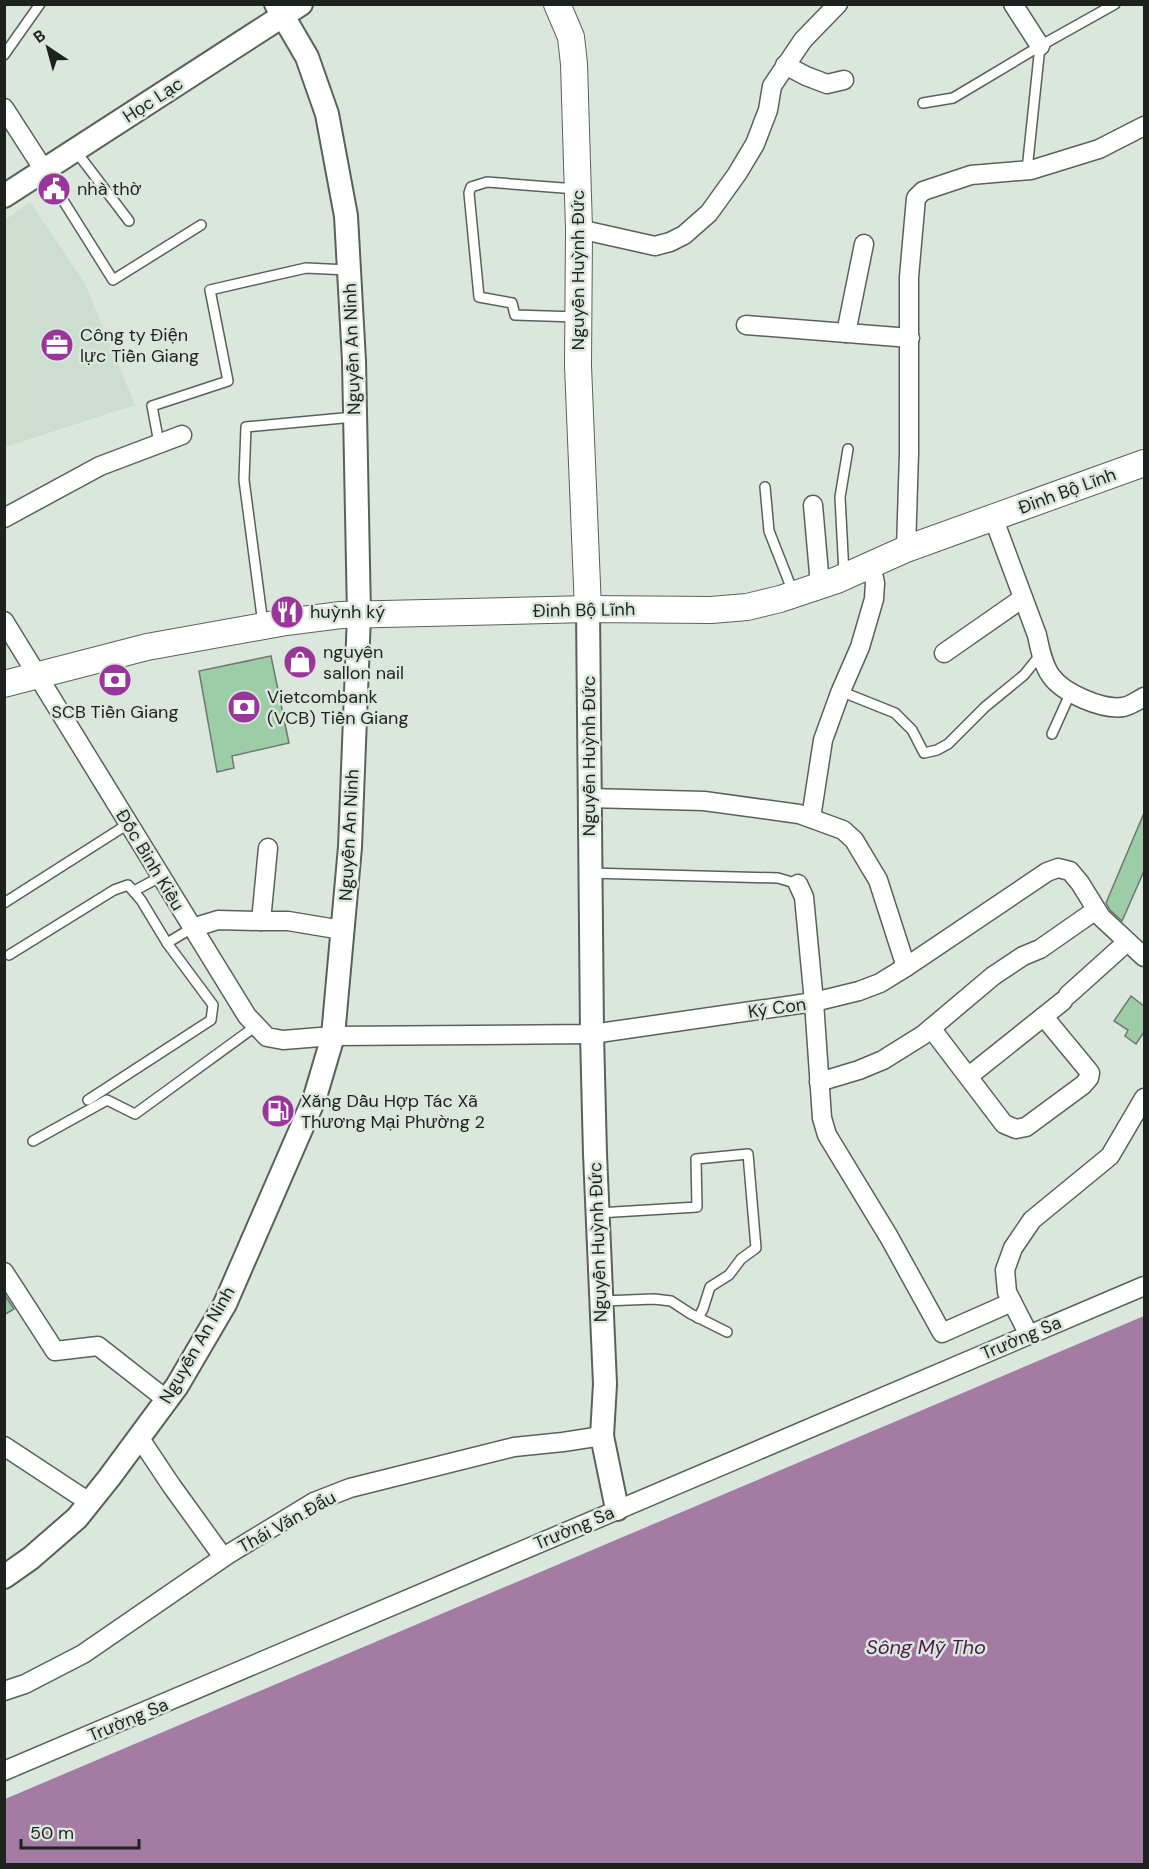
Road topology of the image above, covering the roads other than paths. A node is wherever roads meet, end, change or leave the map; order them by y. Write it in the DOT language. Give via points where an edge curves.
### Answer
graph roads {
  1 [pos="40,4"];
  2 [pos="557,4"];
  3 [pos="838,4"];
  4 [pos="1013,4"];
  5 [pos="1115,4"];
  6 [pos="286,8"];
  7 [pos="1040,46"];
  8 [pos="4,55"];
  9 [pos="785,65"];
  10 [pos="844,80"];
  11 [pos="923,103"];
  12 [pos="4,108"];
  13 [pos="1144,126"];
  14 [pos="75,150"];
  15 [pos="44,170"];
  16 [pos="1027,170"];
  17 [pos="578,190"];
  18 [pos="4,196"];
  19 [pos="129,221"];
  20 [pos="201,225"];
  21 [pos="579,229"];
  22 [pos="864,244"];
  23 [pos="349,270"];
  24 [pos="578,317"];
  25 [pos="746,325"];
  26 [pos="846,333"];
  27 [pos="910,338"];
  28 [pos="355,417"];
  29 [pos="182,435"];
  30 [pos="159,443"];
  31 [pos="848,449"];
  32 [pos="1144,463"];
  33 [pos="765,487"];
  34 [pos="813,505"];
  35 [pos="993,517"];
  36 [pos="4,518"];
  37 [pos="906,549"];
  38 [pos="871,564"];
  39 [pos="844,577"];
  40 [pos="820,585"];
  41 [pos="794,594"];
  42 [pos="1023,598"];
  43 [pos="588,609"];
  44 [pos="359,615"];
  45 [pos="4,621"];
  46 [pos="263,626"];
  47 [pos="944,653"];
  48 [pos="1041,653"];
  49 [pos="39,676"];
  50 [pos="4,684"];
  51 [pos="840,691"];
  52 [pos="1070,694"];
  53 [pos="1144,697"];
  54 [pos="1053,734"];
  55 [pos="589,798"];
  56 [pos="811,818"];
  57 [pos="128,824"];
  58 [pos="268,848"];
  59 [pos="590,873"];
  60 [pos="160,877"];
  61 [pos="798,884"];
  62 [pos="134,891"];
  63 [pos="4,903"];
  64 [pos="1096,910"];
  65 [pos="261,921"];
  66 [pos="192,928"];
  67 [pos="342,930"];
  68 [pos="1127,942"];
  69 [pos="167,943"];
  70 [pos="9,955"];
  71 [pos="1144,957"];
  72 [pos="906,968"];
  73 [pos="814,1002"];
  74 [pos="1044,1017"];
  75 [pos="256,1026"];
  76 [pos="931,1028"];
  77 [pos="592,1034"];
  78 [pos="333,1036"];
  79 [pos="969,1076"];
  80 [pos="819,1082"];
  81 [pos="1144,1098"];
  82 [pos="88,1100"];
  83 [pos="33,1141"];
  84 [pos="597,1213"];
  85 [pos="4,1272"];
  86 [pos="1144,1286"];
  87 [pos="600,1301"];
  88 [pos="1012,1302"];
  89 [pos="698,1318"];
  90 [pos="727,1332"];
  91 [pos="1029,1335"];
  92 [pos="167,1400"];
  93 [pos="602,1436"];
  94 [pos="139,1437"];
  95 [pos="4,1446"];
  96 [pos="89,1502"];
  97 [pos="617,1509"];
  98 [pos="223,1557"];
  99 [pos="4,1576"];
  100 [pos="4,1691"];
  101 [pos="4,1771"];
  1 -- 8 [label="lane"];
  2 -- 17 [label="main road, Nguyễn Huỳnh Đức" via="571,37"];
  3 -- 9 [label="street"];
  4 -- 7 [label="street"];
  5 -- 7 [label="lane"];
  6 -- 14 [label="street, Học Lạc"];
  6 -- 23 [label="street, Nguyễn An Ninh" via="327,114 346,216"];
  7 -- 11 [label="lane" via="953,98"];
  7 -- 16 [label="lane"];
  9 -- 10 [label="street" via="827,84"];
  9 -- 21 [label="street" via="772,86 755,144 709,213 684,235 655,246"];
  12 -- 15 [label="street"];
  13 -- 16 [label="street" via="1099,149"];
  14 -- 15 [label="street, Học Lạc"];
  14 -- 19 [label="lane"];
  15 -- 18 [label="street, Học Lạc"];
  15 -- 20 [label="lane" via="113,280"];
  16 -- 27 [label="street" via="971,175 923,191 916,198 909,278"];
  17 -- 21 [label="main road, Nguyễn Huỳnh Đức"];
  17 -- 24 [label="lane" via="487,182 471,187 469,193 479,297 512,303 516,315"];
  21 -- 24 [label="main road, Nguyễn Huỳnh Đức"];
  22 -- 26 [label="street"];
  23 -- 28 [label="street, Nguyễn An Ninh"];
  23 -- 30 [label="lane" via="306,268 210,290 228,381 152,406"];
  24 -- 43 [label="main road, Nguyễn Huỳnh Đức"];
  25 -- 26 [label="street"];
  26 -- 27 [label="street"];
  27 -- 37 [label="street"];
  28 -- 44 [label="street, Nguyễn An Ninh"];
  28 -- 46 [label="lane" via="246,427 244,480"];
  29 -- 30 [label="street"];
  30 -- 36 [label="street" via="100,466"];
  31 -- 39 [label="lane" via="840,497"];
  32 -- 35 [label="main road, Đinh Bộ Lĩnh"];
  33 -- 41 [label="lane" via="769,531"];
  34 -- 40 [label="street"];
  35 -- 37 [label="main road, Đinh Bộ Lĩnh"];
  35 -- 42 [label="street"];
  37 -- 38 [label="main road, Đinh Bộ Lĩnh"];
  38 -- 39 [label="main road, Đinh Bộ Lĩnh"];
  38 -- 51 [label="street" via="874,599 860,647"];
  39 -- 40 [label="main road, Đinh Bộ Lĩnh"];
  40 -- 41 [label="main road, Đinh Bộ Lĩnh"];
  41 -- 43 [label="main road, Đinh Bộ Lĩnh" via="747,607 711,610"];
  42 -- 47 [label="street"];
  42 -- 48 [label="street"];
  43 -- 44 [label="main road, Đinh Bộ Lĩnh"];
  43 -- 55 [label="street, Nguyễn Huỳnh Đức"];
  44 -- 46 [label="main road, Đinh Bộ Lĩnh"];
  44 -- 67 [label="street, Nguyễn An Ninh" via="350,847"];
  45 -- 49 [label="street, Đốc Binh Kiều"];
  46 -- 49 [label="main road, Đinh Bộ Lĩnh" via="147,647"];
  48 -- 51 [label="lane" via="1024,675 948,744 924,753 912,730 895,713"];
  48 -- 52 [label="street" via="1049,674"];
  49 -- 50 [label="main road, Đinh Bộ Lĩnh"];
  49 -- 57 [label="street, Đốc Binh Kiều"];
  51 -- 56 [label="street" via="823,740"];
  52 -- 53 [label="street" via="1106,706 1123,707"];
  52 -- 54 [label="lane"];
  55 -- 56 [label="street" via="704,801"];
  55 -- 59 [label="street, Nguyễn Huỳnh Đức"];
  56 -- 72 [label="street" via="843,830 854,840 878,880"];
  57 -- 60 [label="street, Đốc Binh Kiều"];
  57 -- 63 [label="lane"];
  58 -- 65 [label="street"];
  59 -- 61 [label="lane" via="777,878"];
  59 -- 77 [label="street, Nguyễn Huỳnh Đức"];
  60 -- 62 [label="lane"];
  60 -- 66 [label="street, Đốc Binh Kiều"];
  61 -- 73 [label="street" via="804,897"];
  62 -- 69 [label="lane"];
  62 -- 70 [label="lane" via="128,885 114,890"];
  64 -- 68 [label="street, Ký Con"];
  64 -- 72 [label="street, Ký Con" via="1070,871 1058,868"];
  64 -- 76 [label="street" via="993,976"];
  65 -- 66 [label="street" via="218,920"];
  65 -- 67 [label="street"];
  66 -- 69 [label="lane"];
  66 -- 75 [label="street, Đốc Binh Kiều"];
  67 -- 78 [label="street, Nguyễn An Ninh"];
  68 -- 71 [label="street, Ký Con"];
  68 -- 74 [label="street"];
  69 -- 82 [label="lane" via="213,1005 211,1020"];
  72 -- 73 [label="street, Ký Con" via="859,991"];
  73 -- 77 [label="street, Ký Con"];
  73 -- 80 [label="street"];
  74 -- 79 [label="street"];
  74 -- 79 [label="street" via="1090,1073 1083,1085 1026,1127 1016,1129 1004,1124"];
  75 -- 78 [label="street, Đốc Binh Kiều" via="267,1036 283,1040"];
  75 -- 83 [label="lane" via="135,1114 107,1100"];
  76 -- 79 [label="street"];
  76 -- 80 [label="street" via="883,1060"];
  77 -- 78 [label="street, Ký Con"];
  77 -- 84 [label="street, Nguyễn Huỳnh Đức"];
  78 -- 92 [label="street, Nguyễn An Ninh" via="315,1097 225,1304"];
  80 -- 88 [label="street" via="827,1135 942,1333"];
  81 -- 88 [label="street" via="1110,1156 1032,1220 1013,1248 1005,1270"];
  84 -- 87 [label="street, Nguyễn Huỳnh Đức"];
  84 -- 89 [label="lane" via="697,1207 696,1159 748,1154 756,1248 741,1258 729,1275 710,1287"];
  85 -- 92 [label="street" via="55,1352 98,1346"];
  86 -- 91 [label="street, Trường Sa"];
  87 -- 89 [label="lane" via="671,1301"];
  87 -- 93 [label="street, Nguyễn Huỳnh Đức" via="605,1384"];
  88 -- 91 [label="street"];
  89 -- 90 [label="lane"];
  91 -- 97 [label="street, Trường Sa"];
  92 -- 94 [label="street, Nguyễn An Ninh"];
  93 -- 97 [label="street, Nguyễn Huỳnh Đức"];
  93 -- 98 [label="street, Thái Văn Đẩu" via="514,1447 350,1488 314,1502"];
  94 -- 96 [label="street, Nguyễn An Ninh"];
  94 -- 98 [label="street"];
  95 -- 96 [label="street"];
  96 -- 99 [label="street, Nguyễn An Ninh" via="77,1518 32,1558"];
  97 -- 101 [label="street, Trường Sa"];
  98 -- 100 [label="street, Thái Văn Đẩu" via="83,1654"];
}
